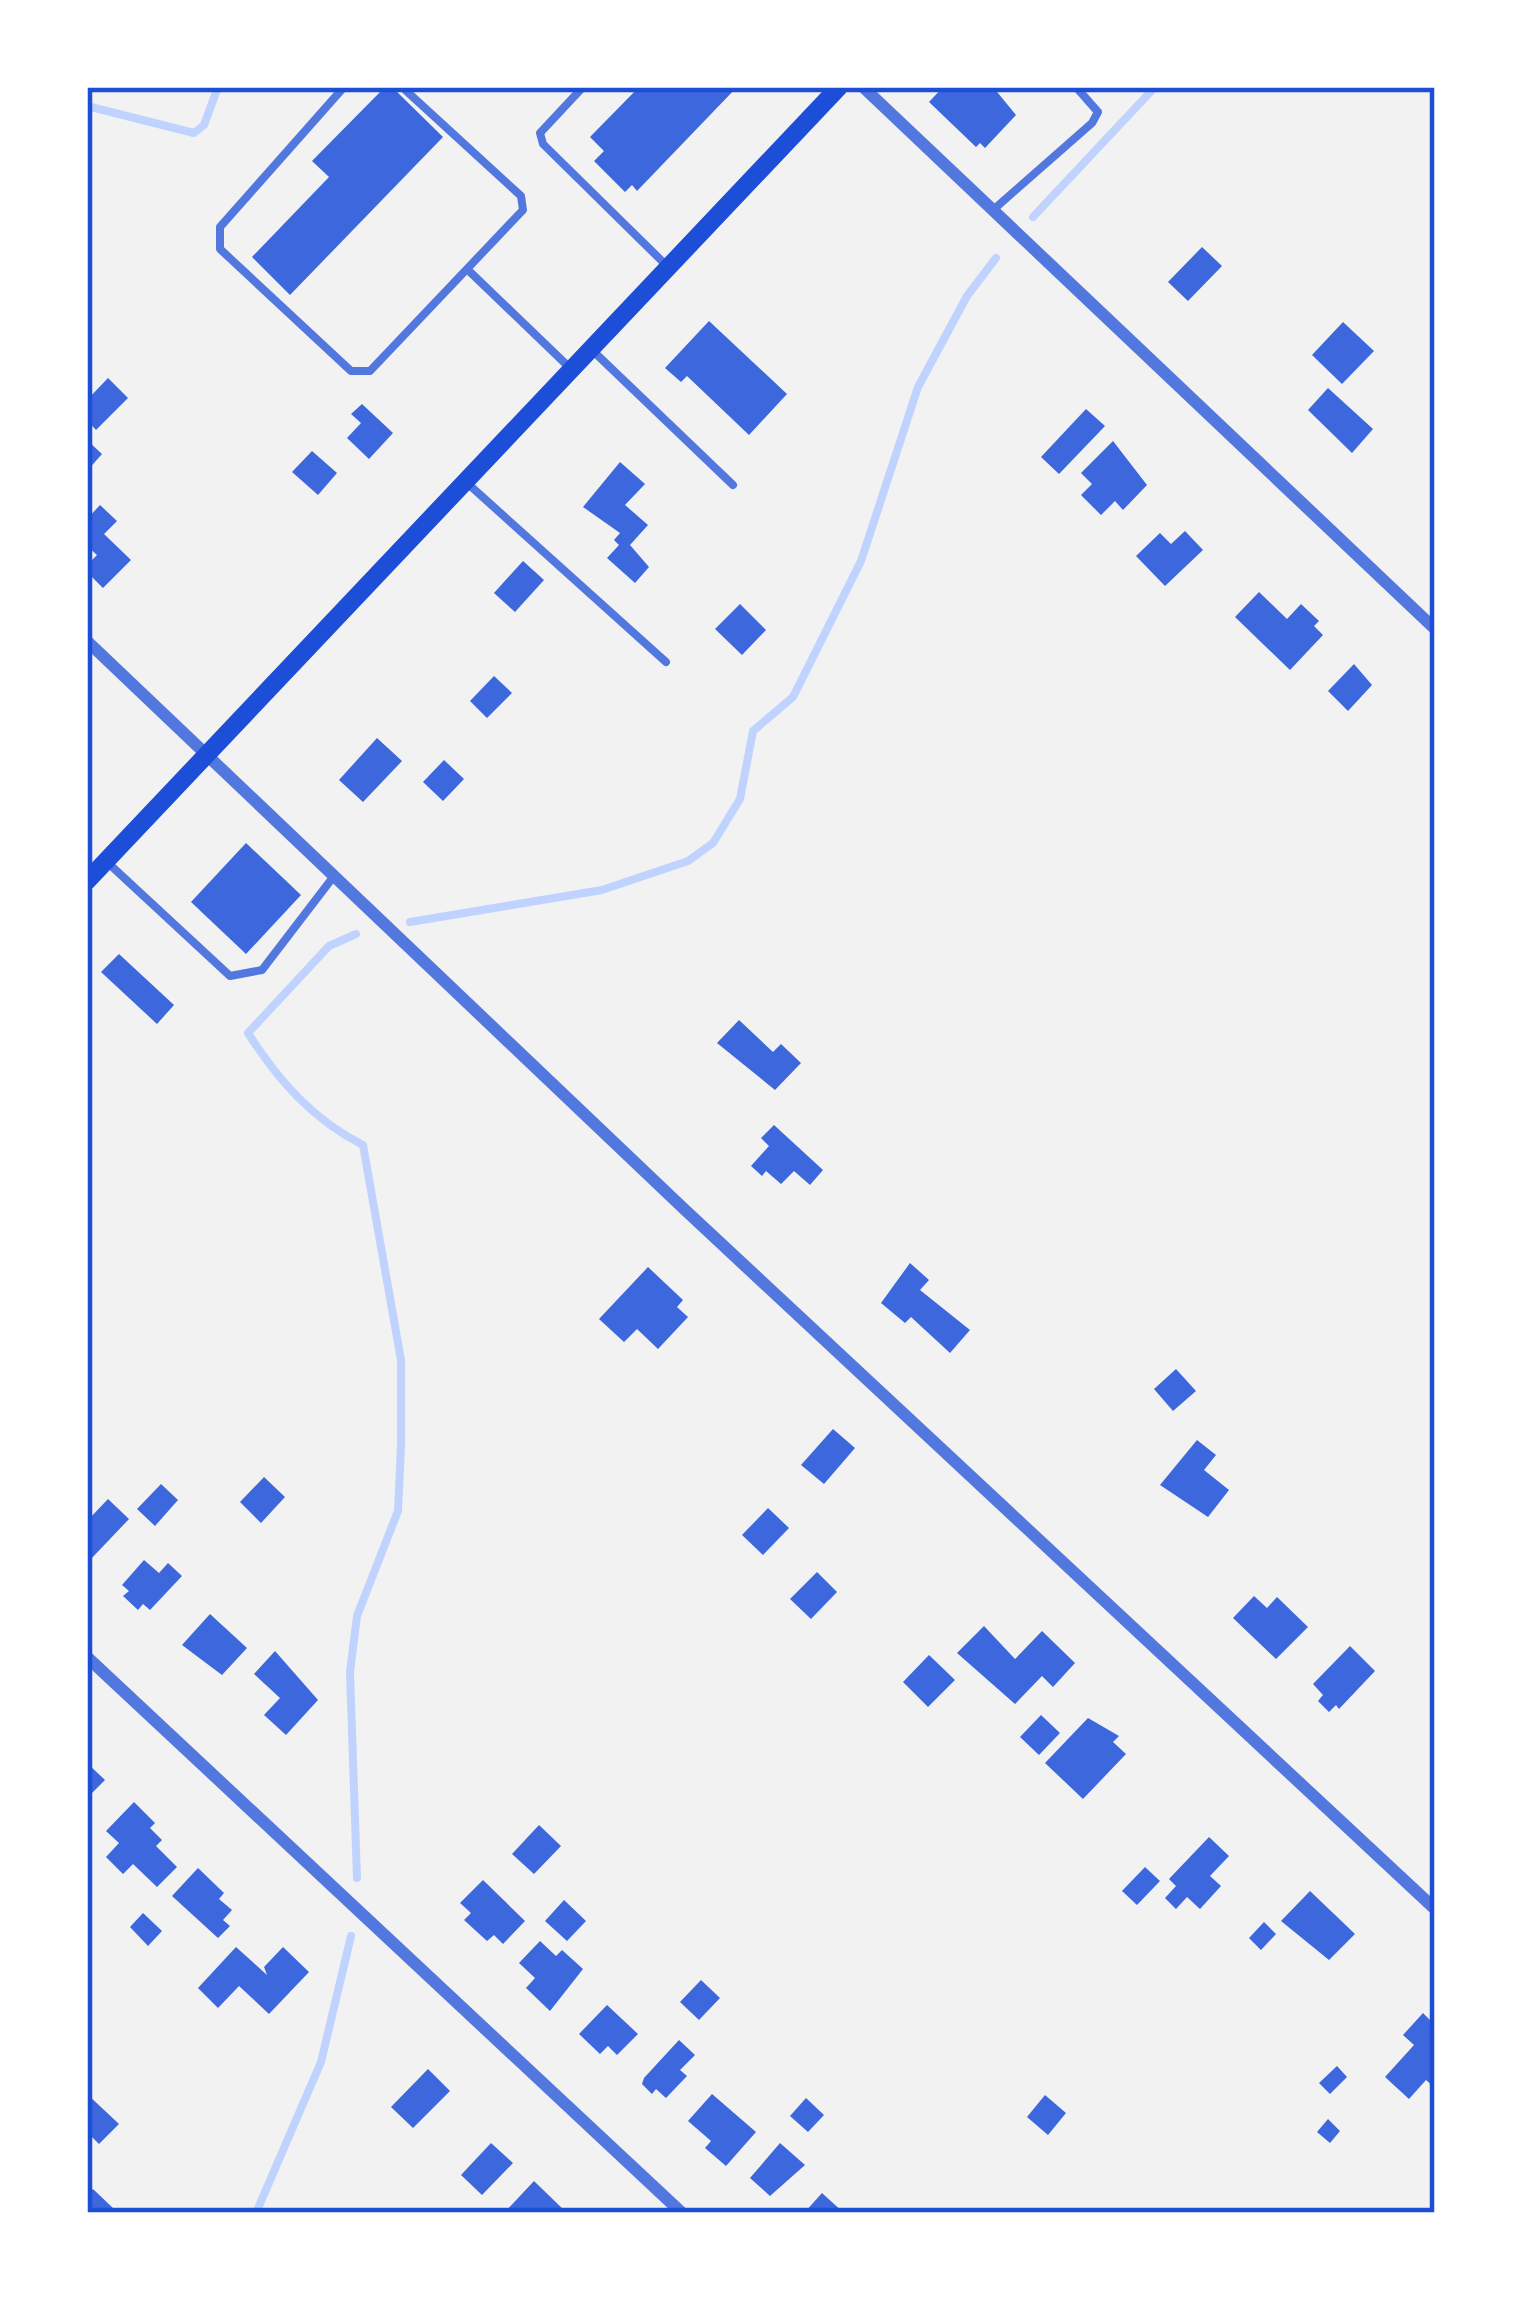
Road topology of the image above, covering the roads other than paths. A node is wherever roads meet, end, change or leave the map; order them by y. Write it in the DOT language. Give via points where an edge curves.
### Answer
graph roads {
  1 [pos="344,87"];
  2 [pos="402,87"];
  3 [pos="583,87"];
  4 [pos="839,87"];
  5 [pos="863,87"];
  6 [pos="1076,87"];
  7 [pos="992,211"];
  8 [pos="668,267"];
  9 [pos="467,269"];
  10 [pos="591,349"];
  11 [pos="572,369"];
  12 [pos="465,481"];
  13 [pos="733,484"];
  14 [pos="1435,629"];
  15 [pos="87,641"];
  16 [pos="666,662"];
  17 [pos="208,753"];
  18 [pos="106,861"];
  19 [pos="334,876"];
  20 [pos="87,881"];
  21 [pos="87,1657"];
  22 [pos="1435,1909"];
  23 [pos="682,2213"];
  1 -- 9 [label="lane" via="220,227 220,249 351,371 370,371"];
  2 -- 9 [label="lane" via="521,196 523,210"];
  3 -- 8 [label="lane" via="540,133 543,144"];
  4 -- 8 [label="main road"];
  5 -- 7 [label="street"];
  6 -- 7 [label="lane" via="1098,112 1092,123"];
  7 -- 14 [label="street"];
  8 -- 10 [label="main road"];
  9 -- 11 [label="lane"];
  10 -- 11 [label="main road"];
  10 -- 13 [label="lane"];
  11 -- 12 [label="main road"];
  12 -- 16 [label="lane"];
  12 -- 17 [label="main road"];
  15 -- 17 [label="street"];
  17 -- 18 [label="main road"];
  17 -- 19 [label="street"];
  18 -- 19 [label="lane" via="230,976 262,970"];
  18 -- 20 [label="main road"];
  19 -- 22 [label="street"];
  21 -- 23 [label="street"];
}
